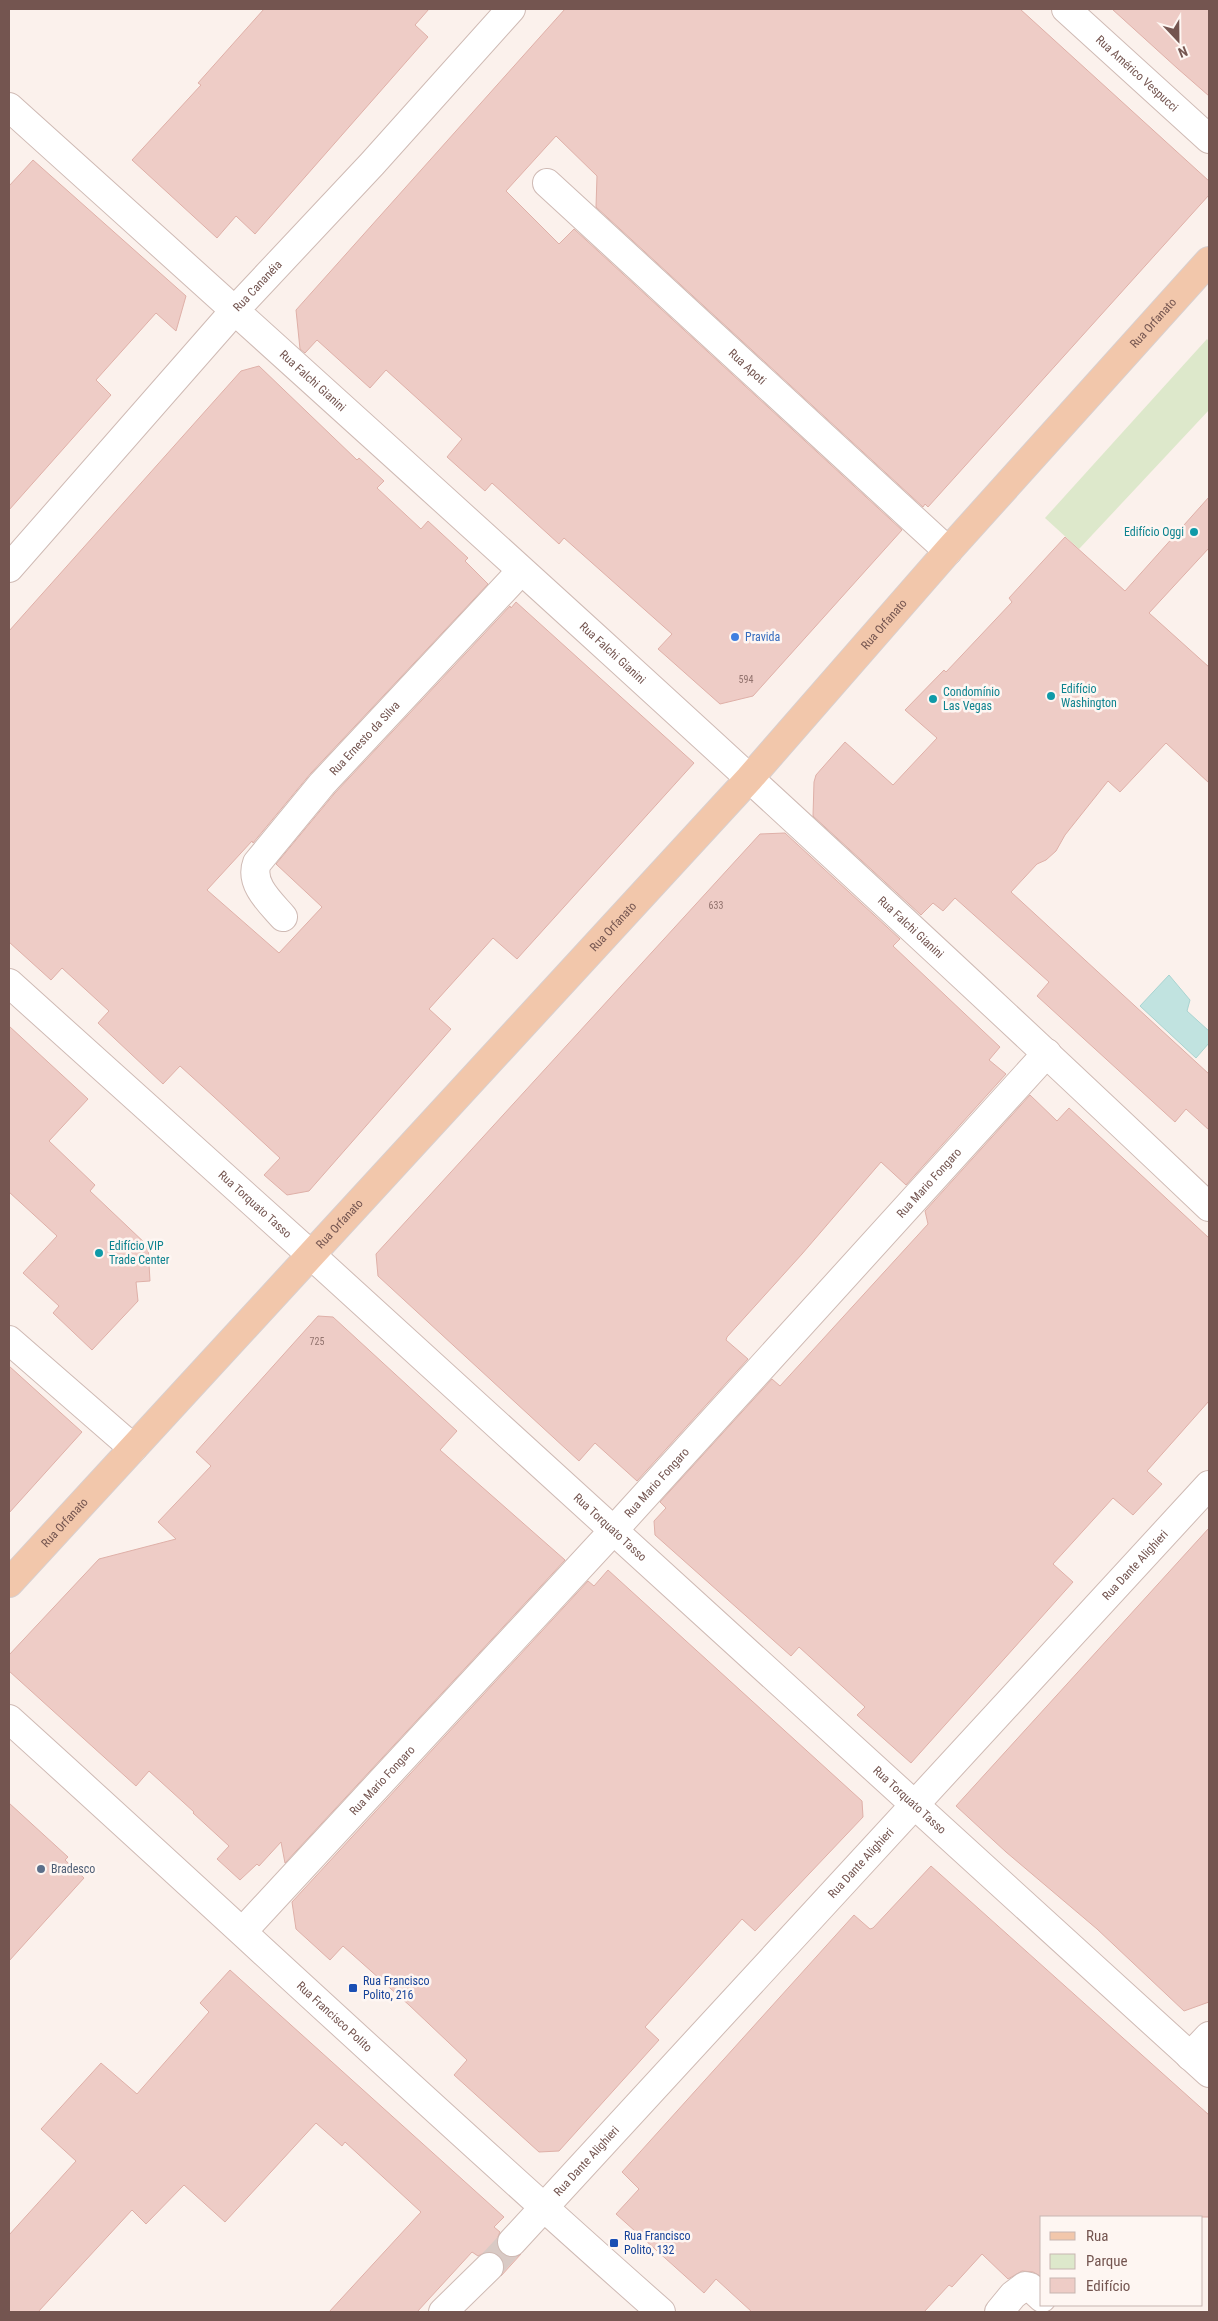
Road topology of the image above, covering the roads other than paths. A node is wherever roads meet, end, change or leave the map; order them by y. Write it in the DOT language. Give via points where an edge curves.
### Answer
graph roads {
  1 [pos="511,9"];
  2 [pos="1066,9"];
  3 [pos="9,107"];
  4 [pos="1209,139"];
  5 [pos="547,183"];
  6 [pos="1209,261"];
  7 [pos="235,310"];
  8 [pos="948,551"];
  9 [pos="9,568"];
  10 [pos="521,571"];
  11 [pos="749,779"];
  12 [pos="283,918"];
  13 [pos="9,983"];
  14 [pos="1047,1053"];
  15 [pos="1209,1207"];
  16 [pos="310,1254"];
  17 [pos="9,1340"];
  18 [pos="133,1448"];
  19 [pos="1209,1484"];
  20 [pos="613,1532"];
  21 [pos="9,1583"];
  22 [pos="9,1719"];
  23 [pos="914,1805"];
  24 [pos="243,1931"];
  25 [pos="1209,2036"];
  26 [pos="1200,2065"];
  27 [pos="543,2209"];
  28 [pos="512,2242"];
  29 [pos="489,2267"];
  30 [pos="1040,2296"];
  31 [pos="443,2312"];
  32 [pos="661,2312"];
  33 [pos="999,2312"];
  1 -- 7 [label="street, Rua Cananéia"];
  2 -- 4 [label="street, Rua Américo Vespucci"];
  3 -- 7 [label="street, Rua Falchi Gianini"];
  5 -- 8 [label="street, Rua Apoti"];
  6 -- 8 [label="main road, Rua Orfanato"];
  7 -- 9 [label="street, Rua Cananéia"];
  7 -- 10 [label="street, Rua Falchi Gianini"];
  8 -- 11 [label="main road, Rua Orfanato"];
  10 -- 11 [label="street, Rua Falchi Gianini"];
  10 -- 12 [label="street, Rua Ernesto da Silva" via="322,784 257,863 255,876 258,884"];
  11 -- 14 [label="street, Rua Falchi Gianini"];
  11 -- 16 [label="main road, Rua Orfanato"];
  13 -- 16 [label="street, Rua Torquato Tasso"];
  14 -- 15 [label="street, Rua Falchi Gianini"];
  14 -- 20 [label="street, Rua Mario Fongaro"];
  16 -- 18 [label="main road, Rua Orfanato"];
  16 -- 20 [label="street, Rua Torquato Tasso"];
  17 -- 18 [label="street"];
  18 -- 21 [label="main road, Rua Orfanato"];
  19 -- 23 [label="street, Rua Dante Alighieri"];
  20 -- 23 [label="street, Rua Torquato Tasso"];
  20 -- 24 [label="street, Rua Mario Fongaro"];
  22 -- 24 [label="street, Rua Francisco Polito"];
  23 -- 26 [label="street, Rua Torquato Tasso"];
  23 -- 27 [label="street, Rua Dante Alighieri"];
  24 -- 27 [label="street, Rua Francisco Polito"];
  25 -- 26 [label="street"];
  27 -- 28 [label="street, Rua Dante Alighieri"];
  27 -- 32 [label="street, Rua Francisco Polito"];
  29 -- 31 [label="street"];
  30 -- 33 [label="street" via="1025,2286"];
}
